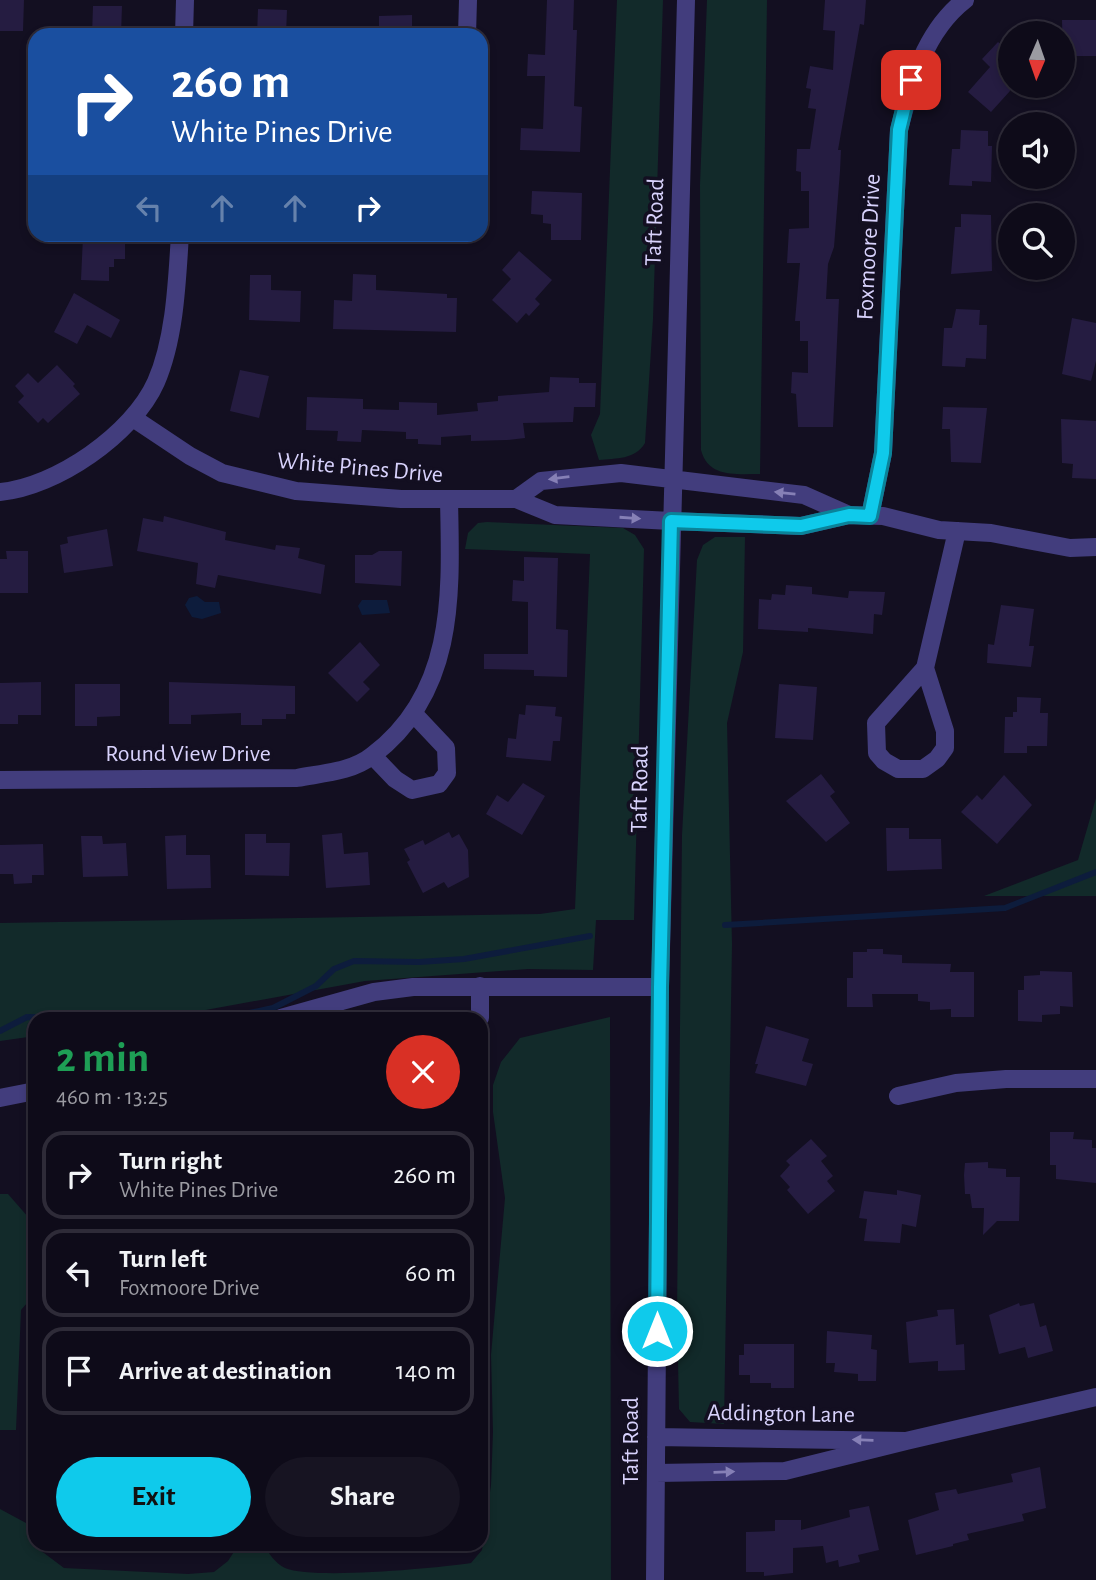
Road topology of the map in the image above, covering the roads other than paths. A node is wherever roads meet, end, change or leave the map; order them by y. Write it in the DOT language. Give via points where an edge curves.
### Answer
graph roads {
  1 [pos="185,0"];
  2 [pos="468,0"];
  3 [pos="686,0"];
  4 [pos="954,3"];
  5 [pos="184,28"];
  6 [pos="467,28"];
  7 [pos="179,242"];
  8 [pos="133,418"];
  9 [pos="672,480"];
  10 [pos="0,492"];
  11 [pos="516,499"];
  12 [pos="449,500"];
  13 [pos="849,515"];
  14 [pos="870,516"];
  15 [pos="671,521"];
  16 [pos="957,531"];
  17 [pos="1096,547"];
  18 [pos="925,668"];
  19 [pos="414,713"];
  20 [pos="373,756"];
  21 [pos="0,780"];
  22 [pos="480,986"];
  23 [pos="660,987"];
  24 [pos="302,1012"];
  25 [pos="480,1012"];
  26 [pos="1096,1079"];
  27 [pos="28,1092"];
  28 [pos="898,1096"];
  29 [pos="0,1098"];
  30 [pos="1096,1398"];
  31 [pos="656,1437"];
  32 [pos="906,1441"];
  33 [pos="656,1473"];
  34 [pos="655,1580"];
  1 -- 5 [label="street"];
  2 -- 6 [label="street"];
  3 -- 9 [label="street, Taft Road"];
  4 -- 14 [label="street, Foxmoore Drive" via="911,80 899,130 883,453"];
  7 -- 8 [label="street" via="174,295 156,382"];
  8 -- 10 [label="street" via="77,463 29,486"];
  8 -- 12 [label="street, White Pines Drive" via="190,456 263,485 320,494"];
  9 -- 11 [label="street, White Pines Drive, one-way" via="593,474 541,481"];
  13 -- 9 [label="street, White Pines Drive, one-way" via="804,495"];
  9 -- 15 [label="street, Taft Road"];
  11 -- 12 [label="street, White Pines Drive"];
  11 -- 15 [label="street, White Pines Drive, one-way" via="555,515"];
  12 -- 19 [label="street, Round View Drive" via="443,646 437,671"];
  13 -- 14 [label="street, White Pines Drive"];
  13 -- 15 [label="street, White Pines Drive" via="801,526"];
  14 -- 16 [label="street, White Pines Drive"];
  15 -- 23 [label="street, Taft Road"];
  16 -- 17 [label="street, White Pines Drive" via="1070,548"];
  16 -- 18 [label="street"];
  18 -- 18 [label="street" via="947,740 937,760 910,772 880,757 876,723"];
  19 -- 20 [label="street, Round View Drive"];
  19 -- 20 [label="street" via="446,748 447,773 439,784 412,790"];
  20 -- 21 [label="street, Round View Drive" via="342,771 298,778"];
  22 -- 23 [label="street"];
  22 -- 24 [label="street" via="374,992"];
  22 -- 25 [label="street"];
  23 -- 31 [label="street, Taft Road"];
  26 -- 28 [label="street" via="956,1083"];
  27 -- 29 [label="street"];
  30 -- 32 [label="street, Addington Lane"];
  32 -- 31 [label="street, Addington Lane, one-way"];
  31 -- 33 [label="street, Taft Road"];
  33 -- 32 [label="street, Addington Lane, one-way" via="785,1471"];
  33 -- 34 [label="street, Taft Road"];
}
